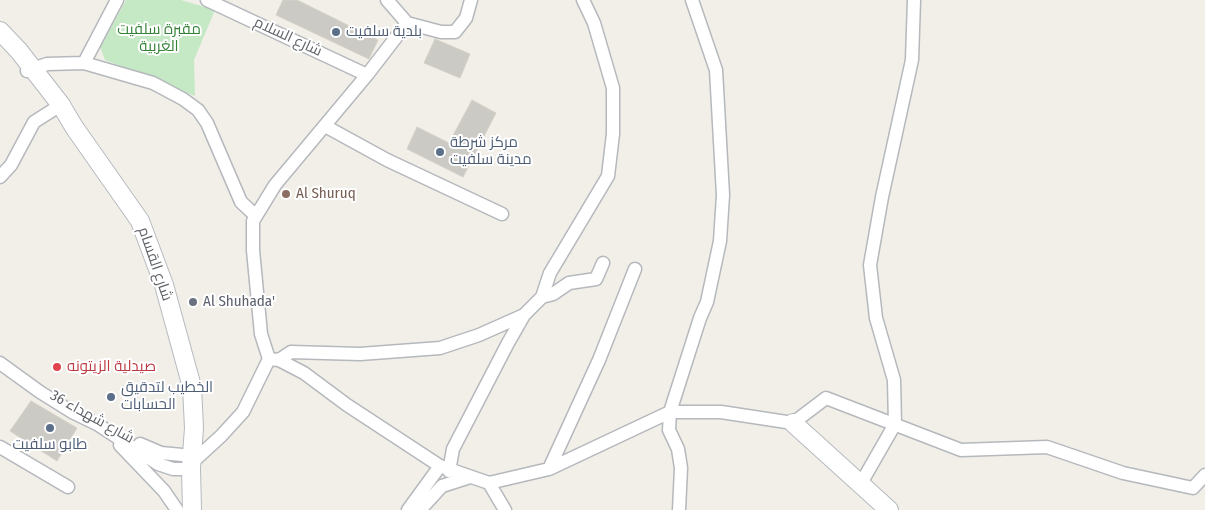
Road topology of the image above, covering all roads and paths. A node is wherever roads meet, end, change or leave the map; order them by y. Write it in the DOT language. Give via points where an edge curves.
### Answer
graph roads {
  1 [pos="117,0"];
  2 [pos="207,0"];
  3 [pos="387,0"];
  4 [pos="471,0"];
  5 [pos="583,0"];
  6 [pos="692,0"];
  7 [pos="914,0"];
  8 [pos="407,23"];
  9 [pos="0,31"];
  10 [pos="0,39"];
  11 [pos="84,63"];
  12 [pos="30,70"];
  13 [pos="367,75"];
  14 [pos="56,108"];
  15 [pos="325,126"];
  16 [pos="0,177"];
  17 [pos="502,214"];
  18 [pos="256,216"];
  19 [pos="603,263"];
  20 [pos="635,270"];
  21 [pos="542,297"];
  22 [pos="524,315"];
  23 [pos="0,357"];
  24 [pos="274,359"];
  25 [pos="0,363"];
  26 [pos="670,412"];
  27 [pos="96,423"];
  28 [pos="793,423"];
  29 [pos="895,424"];
  30 [pos="0,446"];
  31 [pos="189,461"];
  32 [pos="445,468"];
  33 [pos="550,469"];
  34 [pos="1205,476"];
  35 [pos="470,477"];
  36 [pos="489,483"];
  37 [pos="860,485"];
  38 [pos="68,487"];
  39 [pos="177,510"];
  40 [pos="186,510"];
  41 [pos="192,510"];
  42 [pos="408,510"];
  43 [pos="420,510"];
  44 [pos="505,510"];
  45 [pos="679,510"];
  46 [pos="889,510"];
  1 -- 11 [label="street"];
  2 -- 13 [label="street, شارع السلام"];
  3 -- 8 [label="street"];
  4 -- 8 [label="street" via="466,18 455,32 440,32"];
  5 -- 21 [label="street" via="594,23 613,88 613,134 608,176 550,273"];
  6 -- 26 [label="street" via="716,70 723,196 720,241 707,302"];
  7 -- 29 [label="street" via="912,60 870,265 876,318 894,380"];
  8 -- 13 [label="street"];
  9 -- 12 [label="main road, شارع القسام"];
  10 -- 12 [label="main road, شارع القسام"];
  11 -- 12 [label="street" via="47,64"];
  11 -- 18 [label="street" via="152,83 198,110 224,158 241,202"];
  12 -- 14 [label="main road, شارع القسام"];
  12 -- 31 [label="main road, شارع القسام" via="61,105 140,221 164,285 192,387 194,428"];
  13 -- 15 [label="street"];
  14 -- 16 [label="street" via="34,122 11,165"];
  14 -- 31 [label="main road, شارع القسام" via="133,222 144,246 187,387"];
  15 -- 17 [label="street" via="379,156"];
  15 -- 18 [label="street" via="275,184"];
  18 -- 24 [label="street" via="253,221 253,250 261,334"];
  19 -- 21 [label="street" via="596,279 569,283"];
  20 -- 33 [label="street"];
  21 -- 22 [label="street"];
  22 -- 24 [label="street" via="440,348 360,354 291,352"];
  22 -- 32 [label="street"];
  23 -- 31 [label="street, شارع شهداء 36" via="74,409 146,448"];
  24 -- 31 [label="street" via="243,412"];
  24 -- 32 [label="street" via="304,373 347,405"];
  25 -- 27 [label="street, شارع شهداء 36" via="40,392"];
  26 -- 28 [label="street" via="722,412"];
  26 -- 33 [label="street"];
  26 -- 45 [label="street" via="669,430 678,449 681,468"];
  27 -- 31 [label="street" via="158,464 173,469"];
  27 -- 39 [label="street" via="146,471"];
  28 -- 29 [label="street" via="826,398"];
  28 -- 37 [label="main road"];
  29 -- 34 [label="street" via="961,450 1047,447 1123,473 1193,488"];
  29 -- 37 [label="street"];
  30 -- 38 [label="street"];
  31 -- 40 [label="main road"];
  31 -- 41 [label="main road, شارع القسام"];
  32 -- 35 [label="street"];
  32 -- 42 [label="street"];
  33 -- 36 [label="street"];
  35 -- 36 [label="street"];
  35 -- 43 [label="street" via="442,486"];
  36 -- 44 [label="street"];
  37 -- 46 [label="main road"];
}
